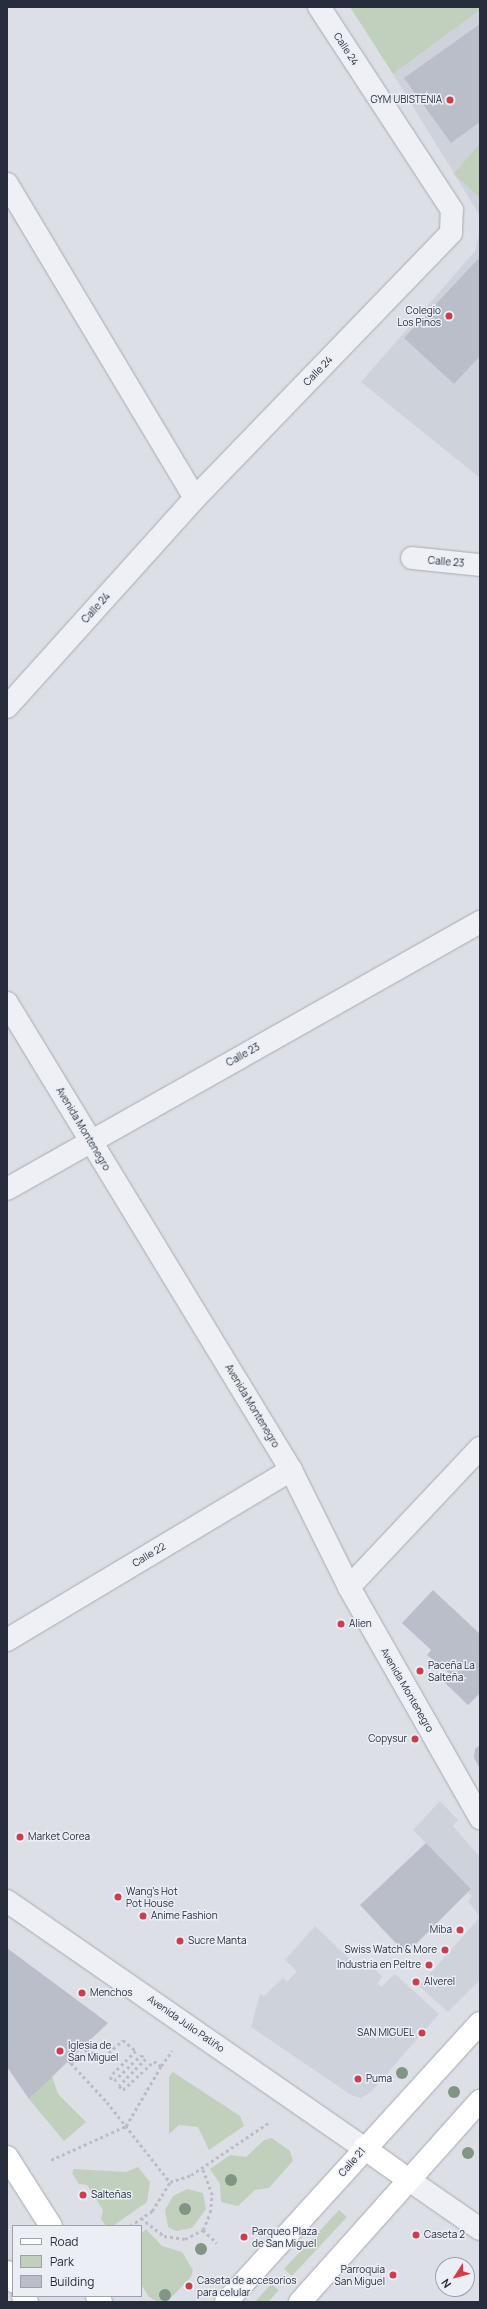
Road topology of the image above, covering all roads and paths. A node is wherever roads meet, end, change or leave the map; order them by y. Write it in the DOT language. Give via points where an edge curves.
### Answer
graph roads {
  1 [pos="319,7"];
  2 [pos="7,184"];
  3 [pos="195,498"];
  4 [pos="412,558"];
  5 [pos="480,565"];
  6 [pos="7,707"];
  7 [pos="480,922"];
  8 [pos="7,1003"];
  9 [pos="90,1141"];
  10 [pos="7,1189"];
  11 [pos="480,1448"];
  12 [pos="291,1470"];
  13 [pos="349,1587"];
  14 [pos="7,1640"];
  15 [pos="480,1818"];
  16 [pos="7,1901"];
  17 [pos="480,2024"];
  18 [pos="174,2048"];
  19 [pos="161,2066"];
  20 [pos="480,2101"];
  21 [pos="268,2123"];
  22 [pos="126,2126"];
  23 [pos="364,2148"];
  24 [pos="7,2157"];
  25 [pos="51,2160"];
  26 [pos="202,2168"];
  27 [pos="409,2180"];
  28 [pos="170,2182"];
  29 [pos="141,2218"];
  30 [pos="50,2225"];
  31 [pos="131,2225"];
  32 [pos="480,2229"];
  33 [pos="202,2230"];
  34 [pos="218,2243"];
  35 [pos="226,2302"];
  36 [pos="300,2302"];
  1 -- 3 [label="street, Calle 24" via="452,210 451,233"];
  2 -- 3 [label="street"];
  3 -- 6 [label="street, Calle 24"];
  4 -- 5 [label="street, Calle 23"];
  7 -- 9 [label="street, Calle 23"];
  8 -- 9 [label="street, Avenida Montenegro"];
  9 -- 10 [label="street, Calle 23"];
  9 -- 12 [label="street, Avenida Montenegro"];
  11 -- 13 [label="street"];
  12 -- 13 [label="street, Avenida Montenegro"];
  12 -- 14 [label="street, Calle 22"];
  13 -- 15 [label="street, Avenida Montenegro"];
  16 -- 23 [label="street, Avenida Julio Patiño"];
  17 -- 23 [label="main road, Calle 21"];
  18 -- 19 [label="path"];
  19 -- 22 [label="path"];
  19 -- 22 [label="path" via="154,2060 123,2090 119,2086 146,2059 141,2055 114,2081 110,2077 136,2051 123,2040 104,2057 86,2050 70,2062"];
  20 -- 27 [label="main road"];
  21 -- 26 [label="path"];
  22 -- 25 [label="path"];
  22 -- 28 [label="path"];
  23 -- 27 [label="main road"];
  23 -- 35 [label="main road, Calle 21"];
  24 -- 30 [label="main road"];
  26 -- 28 [label="path"];
  26 -- 33 [label="path" via="212,2195 210,2213"];
  27 -- 32 [label="street"];
  27 -- 36 [label="main road"];
  28 -- 29 [label="path" via="152,2211"];
  29 -- 31 [label="path"];
  29 -- 33 [label="path" via="164,2236 185,2239"];
  33 -- 34 [label="path"];
}
